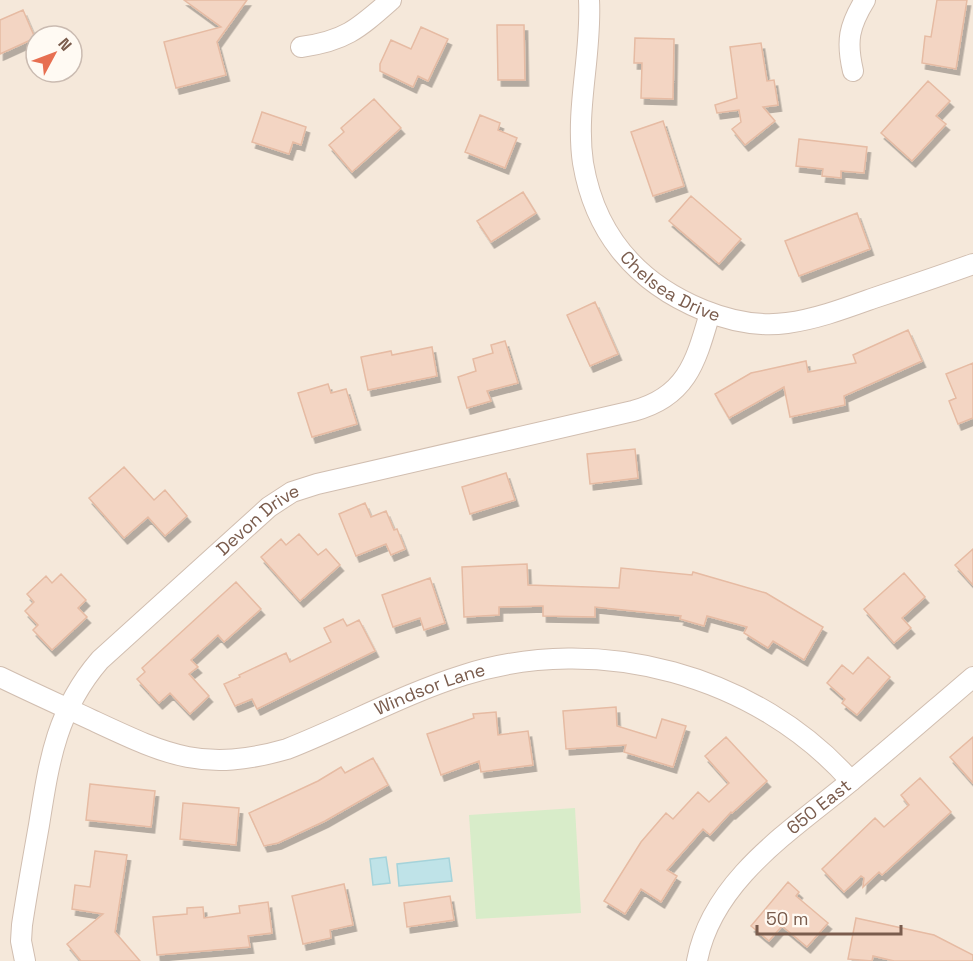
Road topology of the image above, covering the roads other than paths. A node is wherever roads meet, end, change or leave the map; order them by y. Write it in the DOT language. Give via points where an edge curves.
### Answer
graph roads {
  1 [pos="391,0"];
  2 [pos="589,0"];
  3 [pos="865,0"];
  4 [pos="301,47"];
  5 [pos="853,71"];
  6 [pos="973,264"];
  7 [pos="710,313"];
  8 [pos="0,677"];
  9 [pos="973,677"];
  10 [pos="68,710"];
  11 [pos="851,781"];
  12 [pos="25,961"];
  13 [pos="697,961"];
  1 -- 4 [label="street" via="340,39"];
  2 -- 7 [label="street, Chelsea Drive" via="581,139 592,200 614,241 645,277 680,301"];
  3 -- 5 [label="street" via="850,31"];
  6 -- 7 [label="street, Chelsea Drive" via="842,310 795,322 753,324"];
  7 -- 10 [label="street, Devon Drive" via="687,376 670,394 648,407 317,484 282,498 100,660"];
  8 -- 10 [label="street, Windsor Lane"];
  9 -- 11 [label="street, 650 East"];
  10 -- 11 [label="street, Windsor Lane" via="165,753 189,759 238,760 287,749 465,674 522,662 591,659 694,678 759,707 815,744"];
  10 -- 12 [label="street, Devon Drive" via="51,753 22,925"];
  11 -- 13 [label="street, 650 East" via="748,869 710,922"];
}
